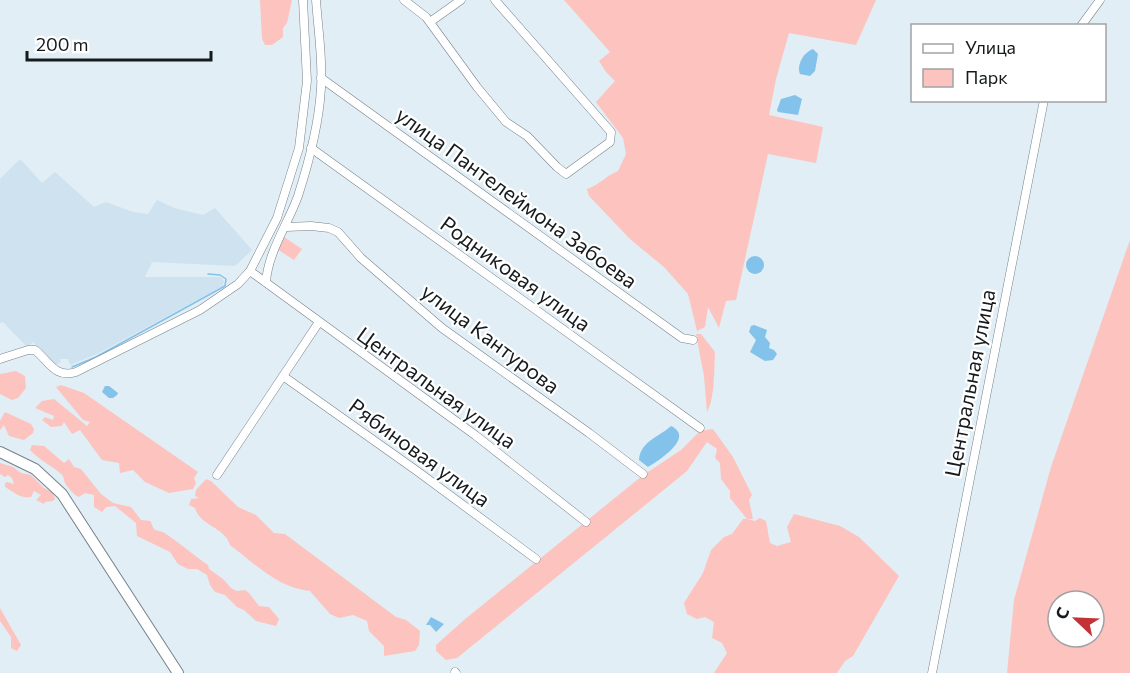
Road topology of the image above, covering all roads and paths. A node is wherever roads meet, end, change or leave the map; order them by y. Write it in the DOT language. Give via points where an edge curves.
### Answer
graph roads {
  1 [pos="303,0"];
  2 [pos="316,0"];
  3 [pos="404,0"];
  4 [pos="461,0"];
  5 [pos="495,0"];
  6 [pos="1100,0"];
  7 [pos="430,22"];
  8 [pos="1082,24"];
  9 [pos="321,78"];
  10 [pos="1044,102"];
  11 [pos="311,148"];
  12 [pos="286,227"];
  13 [pos="250,271"];
  14 [pos="266,282"];
  15 [pos="319,322"];
  16 [pos="693,340"];
  17 [pos="0,359"];
  18 [pos="283,376"];
  19 [pos="700,428"];
  20 [pos="0,452"];
  21 [pos="643,474"];
  22 [pos="217,475"];
  23 [pos="586,522"];
  24 [pos="536,559"];
  25 [pos="178,673"];
  26 [pos="932,673"];
  1 -- 13 [label="street" via="307,81 299,148 277,218"];
  2 -- 9 [label="street"];
  3 -- 7 [label="street"];
  4 -- 7 [label="street"];
  5 -- 7 [label="street" via="611,132 610,142 566,174 527,135 506,122"];
  6 -- 8 [label="street"];
  9 -- 11 [label="street"];
  9 -- 16 [label="street, улица Пантелеймона Забоева" via="682,338"];
  10 -- 26 [label="street, Центральная улица"];
  11 -- 12 [label="street"];
  11 -- 19 [label="street, Родниковая улица"];
  12 -- 14 [label="street" via="272,255"];
  12 -- 21 [label="street, улица Кантурова" via="310,226 338,232 361,258 442,328"];
  13 -- 14 [label="street, Центральная улица"];
  13 -- 17 [label="street" via="200,310 75,372 54,370 35,350"];
  14 -- 15 [label="street, Центральная улица"];
  15 -- 18 [label="street"];
  15 -- 23 [label="street, Центральная улица" via="475,435"];
  18 -- 22 [label="street"];
  18 -- 24 [label="street, Рябиновая улица"];
  20 -- 25 [label="main road" via="35,469 62,494"];
}
